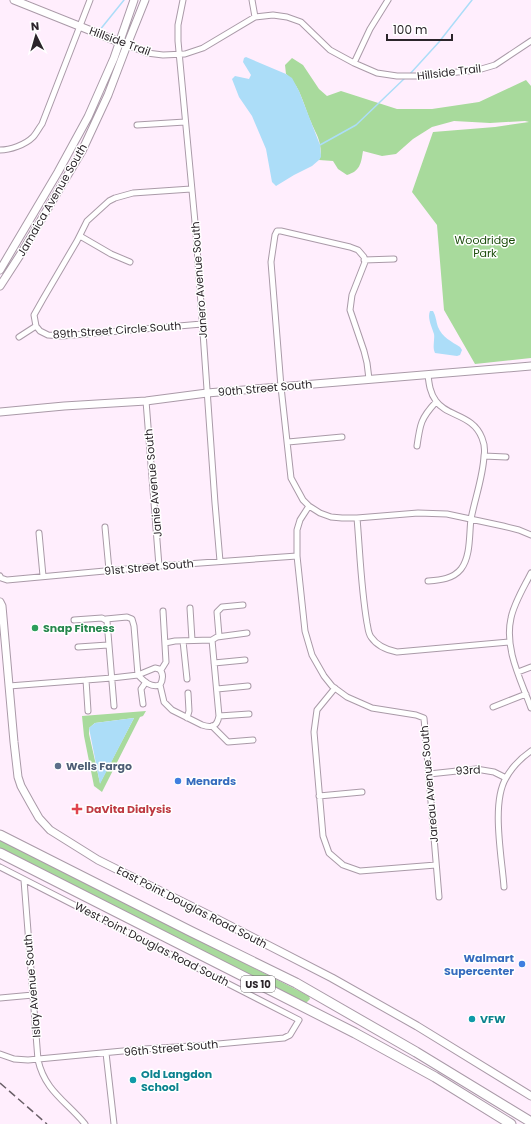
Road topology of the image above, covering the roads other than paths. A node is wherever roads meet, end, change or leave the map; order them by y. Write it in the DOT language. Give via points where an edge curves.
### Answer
graph roads {
  1 [pos="17,0"];
  2 [pos="90,0"];
  3 [pos="134,0"];
  4 [pos="145,0"];
  5 [pos="183,0"];
  6 [pos="252,0"];
  7 [pos="388,0"];
  8 [pos="255,17"];
  9 [pos="80,27"];
  10 [pos="531,41"];
  11 [pos="123,43"];
  12 [pos="179,54"];
  13 [pos="354,63"];
  14 [pos="185,122"];
  15 [pos="137,125"];
  16 [pos="0,150"];
  17 [pos="191,189"];
  18 [pos="80,236"];
  19 [pos="394,258"];
  20 [pos="364,260"];
  21 [pos="130,262"];
  22 [pos="0,270"];
  23 [pos="0,286"];
  24 [pos="202,324"];
  25 [pos="36,326"];
  26 [pos="19,337"];
  27 [pos="531,366"];
  28 [pos="428,375"];
  29 [pos="368,379"];
  30 [pos="281,387"];
  31 [pos="207,393"];
  32 [pos="146,400"];
  33 [pos="436,402"];
  34 [pos="0,412"];
  35 [pos="342,437"];
  36 [pos="288,442"];
  37 [pos="417,446"];
  38 [pos="484,456"];
  39 [pos="506,457"];
  40 [pos="309,506"];
  41 [pos="357,518"];
  42 [pos="471,519"];
  43 [pos="105,527"];
  44 [pos="39,533"];
  45 [pos="531,535"];
  46 [pos="297,556"];
  47 [pos="220,561"];
  48 [pos="159,566"];
  49 [pos="109,570"];
  50 [pos="531,573"];
  51 [pos="43,576"];
  52 [pos="0,577"];
  53 [pos="428,581"];
  54 [pos="0,602"];
  55 [pos="244,605"];
  56 [pos="190,608"];
  57 [pos="163,611"];
  58 [pos="1,613"];
  59 [pos="106,619"];
  60 [pos="74,620"];
  61 [pos="247,633"];
  62 [pos="219,636"];
  63 [pos="192,640"];
  64 [pos="212,640"];
  65 [pos="183,641"];
  66 [pos="509,642"];
  67 [pos="165,643"];
  68 [pos="108,645"];
  69 [pos="78,647"];
  70 [pos="245,660"];
  71 [pos="214,663"];
  72 [pos="531,667"];
  73 [pos="161,670"];
  74 [pos="518,672"];
  75 [pos="138,675"];
  76 [pos="112,678"];
  77 [pos="187,679"];
  78 [pos="86,680"];
  79 [pos="146,682"];
  80 [pos="160,685"];
  81 [pos="9,686"];
  82 [pos="248,686"];
  83 [pos="335,688"];
  84 [pos="217,689"];
  85 [pos="188,693"];
  86 [pos="526,694"];
  87 [pos="143,704"];
  88 [pos="114,706"];
  89 [pos="493,707"];
  90 [pos="531,708"];
  91 [pos="88,711"];
  92 [pos="249,714"];
  93 [pos="219,716"];
  94 [pos="187,718"];
  95 [pos="212,726"];
  96 [pos="253,740"];
  97 [pos="531,751"];
  98 [pos="429,774"];
  99 [pos="506,778"];
  100 [pos="362,792"];
  101 [pos="319,796"];
  102 [pos="0,830"];
  103 [pos="0,835"];
  104 [pos="0,853"];
  105 [pos="44,856"];
  106 [pos="436,865"];
  107 [pos="0,867"];
  108 [pos="24,880"];
  109 [pos="504,887"];
  110 [pos="439,897"];
  111 [pos="33,995"];
  112 [pos="0,998"];
  113 [pos="297,1024"];
  114 [pos="106,1053"];
  115 [pos="0,1054"];
  116 [pos="38,1060"];
  117 [pos="531,1096"];
  118 [pos="531,1122"];
  119 [pos="85,1124"];
  120 [pos="114,1124"];
  121 [pos="511,1124"];
  1 -- 9 [label="street, Hillside Trail"];
  2 -- 9 [label="street"];
  3 -- 11 [label="street, Jamaica Avenue South"];
  4 -- 11 [label="street, Jamaica Avenue South"];
  5 -- 12 [label="street, Janero Avenue South" via="178,25"];
  6 -- 8 [label="street"];
  7 -- 13 [label="street" via="370,29"];
  8 -- 12 [label="street, Hillside Trail" via="203,48"];
  8 -- 13 [label="street, Hillside Trail" via="273,15 296,19 330,50"];
  9 -- 11 [label="street, Hillside Trail"];
  9 -- 16 [label="street" via="42,124 25,142"];
  10 -- 13 [label="street, Hillside Trail" via="496,65 478,70 396,76"];
  11 -- 12 [label="street, Hillside Trail" via="147,53"];
  11 -- 22 [label="street, Jamaica Avenue South" via="88,117"];
  11 -- 23 [label="street, Jamaica Avenue South" via="108,95 82,151"];
  12 -- 14 [label="street, Janero Avenue South"];
  14 -- 15 [label="street"];
  14 -- 17 [label="street, Janero Avenue South"];
  17 -- 18 [label="street" via="134,193 115,198 87,221"];
  17 -- 24 [label="street, Janero Avenue South"];
  18 -- 21 [label="street"];
  18 -- 25 [label="street" via="34,315"];
  19 -- 20 [label="street"];
  20 -- 29 [label="street" via="352,295 350,310 364,351"];
  20 -- 30 [label="street" via="361,252 350,247 277,231 271,262"];
  24 -- 25 [label="street, 89th Street Circle South" via="62,336 48,335"];
  24 -- 31 [label="street, Janero Avenue South"];
  25 -- 26 [label="street"];
  27 -- 28 [label="street, 90th Street South"];
  28 -- 29 [label="street, 90th Street South"];
  28 -- 33 [label="street" via="429,386"];
  29 -- 30 [label="street, 90th Street South"];
  30 -- 31 [label="street, 90th Street South"];
  30 -- 36 [label="street"];
  31 -- 32 [label="street, 90th Street South"];
  31 -- 47 [label="street, Janero Avenue South"];
  32 -- 34 [label="street, 90th Street South"];
  32 -- 48 [label="street, Janie Avenue South"];
  33 -- 37 [label="street" via="425,414"];
  33 -- 38 [label="street" via="475,427 482,439"];
  35 -- 36 [label="street"];
  36 -- 40 [label="street" via="291,478"];
  38 -- 39 [label="street"];
  38 -- 42 [label="street"];
  40 -- 41 [label="street" via="331,517"];
  40 -- 46 [label="street, Jareau Avenue South" via="297,530"];
  41 -- 42 [label="street" via="430,513"];
  41 -- 66 [label="street" via="365,612 369,634 380,646 397,652"];
  42 -- 45 [label="street" via="514,528"];
  42 -- 53 [label="street" via="463,566 456,574 446,579"];
  43 -- 49 [label="street"];
  44 -- 51 [label="street"];
  46 -- 47 [label="street, 91st Street South"];
  46 -- 83 [label="street, Jareau Avenue South" via="308,643 324,676"];
  47 -- 48 [label="street, 91st Street South"];
  48 -- 49 [label="street, 91st Street South"];
  49 -- 51 [label="street, 91st Street South"];
  50 -- 66 [label="street" via="511,617"];
  51 -- 52 [label="street, 91st Street South" via="7,580"];
  54 -- 58 [label="street, East Point Douglas Road South"];
  55 -- 62 [label="street" via="222,607 217,612"];
  56 -- 63 [label="street"];
  57 -- 67 [label="street"];
  58 -- 81 [label="street, East Point Douglas Road South"];
  59 -- 60 [label="street"];
  59 -- 68 [label="street"];
  59 -- 75 [label="street" via="132,619"];
  61 -- 62 [label="street"];
  62 -- 64 [label="street"];
  63 -- 64 [label="street"];
  63 -- 65 [label="street"];
  64 -- 71 [label="street"];
  65 -- 67 [label="street"];
  65 -- 77 [label="street"];
  66 -- 74 [label="street"];
  67 -- 73 [label="street" via="166,662"];
  68 -- 69 [label="street"];
  68 -- 76 [label="street"];
  70 -- 71 [label="street"];
  71 -- 84 [label="street"];
  72 -- 74 [label="street"];
  73 -- 75 [label="street" via="155,668"];
  73 -- 80 [label="street" via="163,674"];
  74 -- 86 [label="street"];
  75 -- 76 [label="street"];
  75 -- 79 [label="street"];
  76 -- 78 [label="street"];
  76 -- 88 [label="street"];
  78 -- 81 [label="street"];
  78 -- 91 [label="street"];
  79 -- 80 [label="street" via="152,686"];
  79 -- 87 [label="street" via="141,689"];
  80 -- 94 [label="street" via="164,702"];
  81 -- 117 [label="street, East Point Douglas Road South" via="21,786 39,818 50,830 98,860 332,978 417,1026"];
  82 -- 84 [label="street"];
  83 -- 98 [label="street, Jareau Avenue South" via="347,697 372,708 424,718"];
  83 -- 101 [label="street" via="316,714 314,732"];
  84 -- 93 [label="street"];
  85 -- 94 [label="street"];
  86 -- 89 [label="street"];
  86 -- 90 [label="street"];
  92 -- 93 [label="street"];
  93 -- 95 [label="street" via="218,723"];
  94 -- 95 [label="street" via="202,726"];
  95 -- 96 [label="street" via="228,742"];
  97 -- 99 [label="street" via="514,766"];
  98 -- 99 [label="street, 93rd" via="484,769"];
  98 -- 106 [label="street, Jareau Avenue South"];
  99 -- 109 [label="street" via="499,803"];
  100 -- 101 [label="street"];
  101 -- 106 [label="street" via="323,836 329,853 343,865 360,871"];
  102 -- 105 [label="highway"];
  103 -- 105 [label="highway, US 10"];
  104 -- 121 [label="highway, US 10" via="355,1033"];
  105 -- 118 [label="highway, US 10" via="176,925 296,983"];
  106 -- 110 [label="street, Jareau Avenue South"];
  107 -- 108 [label="street, West Point Douglas Road South"];
  108 -- 111 [label="street, Islay Avenue South"];
  108 -- 113 [label="street, West Point Douglas Road South" via="299,1020"];
  111 -- 112 [label="street"];
  111 -- 116 [label="street, Islay Avenue South"];
  113 -- 114 [label="street, 96th Street South" via="290,1035 284,1038"];
  114 -- 116 [label="street, 96th Street South"];
  114 -- 120 [label="street"];
  115 -- 116 [label="street, 96th Street South" via="14,1059"];
  116 -- 119 [label="street, Islay Avenue South" via="51,1090"];
}
